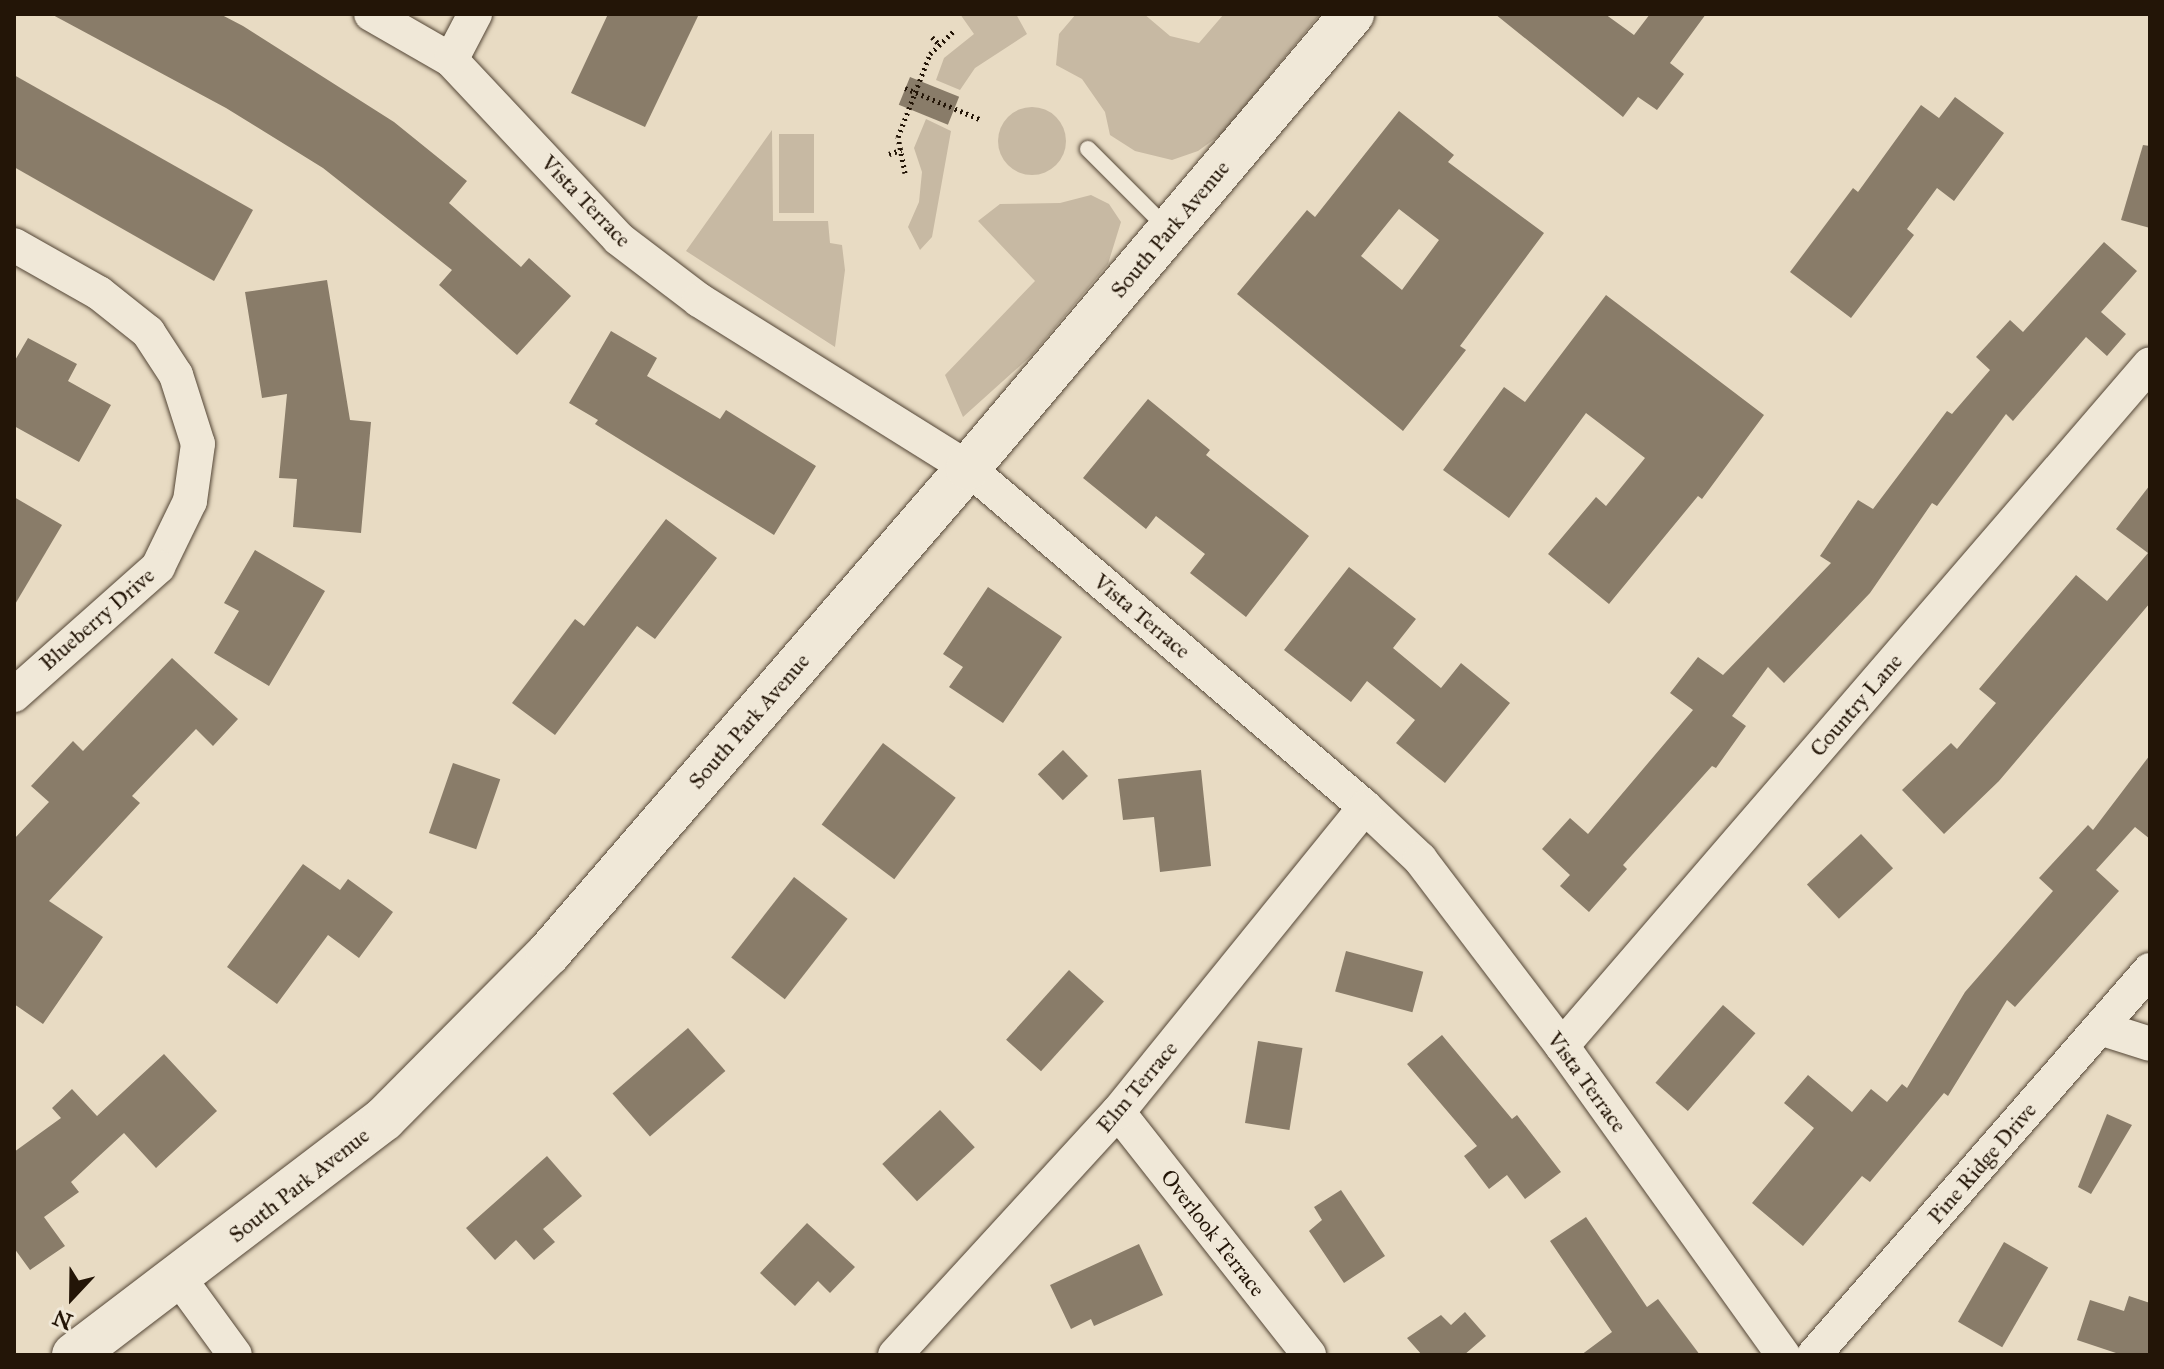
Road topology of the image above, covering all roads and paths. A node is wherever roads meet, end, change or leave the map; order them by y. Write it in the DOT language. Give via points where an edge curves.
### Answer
graph roads {
  1 [pos="371,14"];
  2 [pos="475,14"];
  3 [pos="1352,14"];
  4 [pos="954,31"];
  5 [pos="932,37"];
  6 [pos="940,45"];
  7 [pos="451,60"];
  8 [pos="905,88"];
  9 [pos="916,92"];
  10 [pos="982,120"];
  11 [pos="1088,149"];
  12 [pos="901,150"];
  13 [pos="889,154"];
  14 [pos="905,173"];
  15 [pos="1169,230"];
  16 [pos="14,245"];
  17 [pos="2150,364"];
  18 [pos="968,468"];
  19 [pos="17,686"];
  20 [pos="1365,807"];
  21 [pos="2150,970"];
  22 [pos="2100,1028"];
  23 [pos="2150,1044"];
  24 [pos="1562,1046"];
  25 [pos="1118,1112"];
  26 [pos="179,1278"];
  27 [pos="74,1355"];
  28 [pos="235,1355"];
  29 [pos="895,1355"];
  30 [pos="1309,1355"];
  31 [pos="1783,1355"];
  32 [pos="1814,1355"];
  1 -- 7 [label="street, Vista Terrace"];
  2 -- 7 [label="street"];
  3 -- 15 [label="street, South Park Avenue"];
  4 -- 6 [label="path"];
  5 -- 6 [label="path"];
  6 -- 9 [label="path" via="930,54"];
  7 -- 18 [label="street, Vista Terrace" via="619,239 699,300"];
  8 -- 9 [label="path"];
  9 -- 10 [label="path"];
  9 -- 12 [label="path" via="898,137"];
  11 -- 15 [label="lane"];
  12 -- 13 [label="path"];
  12 -- 14 [label="path"];
  15 -- 18 [label="street, South Park Avenue"];
  16 -- 19 [label="street, Blueberry Drive" via="99,293 148,332 176,375 198,444 190,501 158,567"];
  17 -- 24 [label="street, Country Lane"];
  18 -- 20 [label="street, Vista Terrace"];
  18 -- 26 [label="street, South Park Avenue" via="548,954 384,1119"];
  20 -- 24 [label="street, Vista Terrace" via="1420,859"];
  20 -- 25 [label="street, Elm Terrace"];
  21 -- 22 [label="street, Pine Ridge Drive"];
  22 -- 23 [label="street"];
  22 -- 32 [label="street, Pine Ridge Drive"];
  24 -- 31 [label="street, Vista Terrace"];
  25 -- 29 [label="street, Elm Terrace"];
  25 -- 30 [label="street, Overlook Terrace"];
  26 -- 27 [label="street, South Park Avenue"];
  26 -- 28 [label="street"];
}
